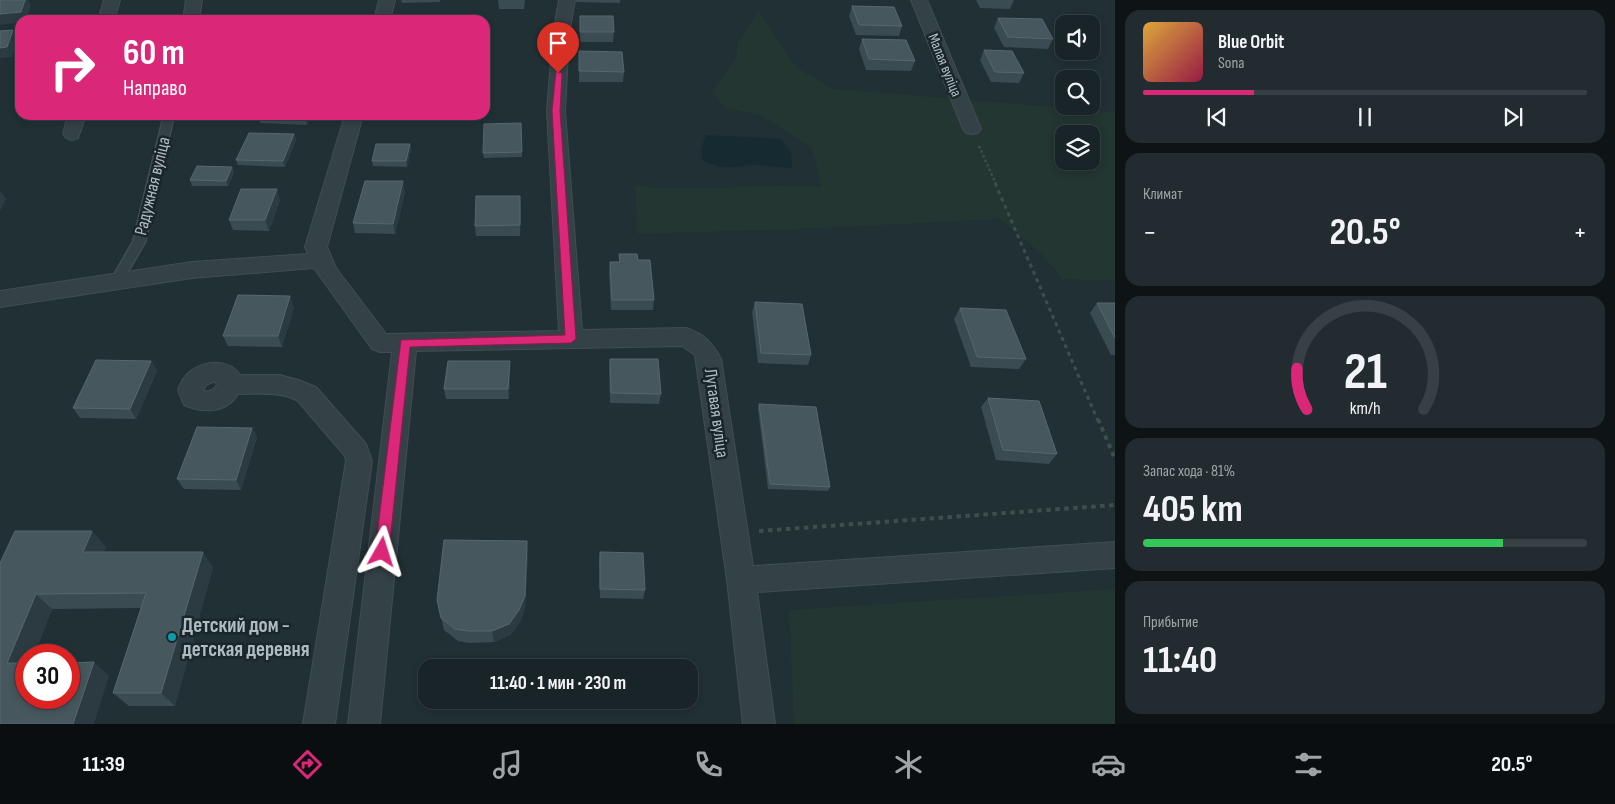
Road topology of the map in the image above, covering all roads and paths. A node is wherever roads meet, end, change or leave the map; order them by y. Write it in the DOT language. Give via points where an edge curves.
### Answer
graph roads {
  1 [pos="112,0"];
  2 [pos="194,0"];
  3 [pos="387,0"];
  4 [pos="567,0"];
  5 [pos="919,0"];
  6 [pos="108,15"];
  7 [pos="191,15"];
  8 [pos="383,15"];
  9 [pos="76,120"];
  10 [pos="168,120"];
  11 [pos="353,120"];
  12 [pos="972,129"];
  13 [pos="72,134"];
  14 [pos="322,260"];
  15 [pos="116,282"];
  16 [pos="0,299"];
  17 [pos="571,339"];
  18 [pos="392,343"];
  19 [pos="230,385"];
  20 [pos="1115,459"];
  21 [pos="1115,506"];
  22 [pos="734,533"];
  23 [pos="1115,555"];
  24 [pos="741,580"];
  25 [pos="319,724"];
  26 [pos="364,724"];
  27 [pos="759,724"];
  1 -- 6 [label="street"];
  2 -- 7 [label="street"];
  3 -- 8 [label="street"];
  4 -- 17 [label="street" via="561,34 556,111"];
  5 -- 12 [label="street, Малая вуліца"];
  9 -- 13 [label="street"];
  10 -- 15 [label="lane, Радужная вуліца" via="139,242"];
  11 -- 14 [label="street" via="316,247"];
  12 -- 20 [label="path"];
  14 -- 15 [label="street" via="192,270"];
  14 -- 18 [label="street" via="326,271"];
  15 -- 16 [label="street"];
  17 -- 18 [label="street, Лугавая вуліца"];
  17 -- 22 [label="street, Лугавая вуліца" via="686,337 704,349 709,359"];
  18 -- 26 [label="street"];
  19 -- 25 [label="street" via="298,388 307,394 357,452 359,461"];
  21 -- 22 [label="path"];
  22 -- 24 [label="street, Лугавая вуліца"];
  23 -- 24 [label="street"];
  24 -- 27 [label="street, Лугавая вуліца"];
}
